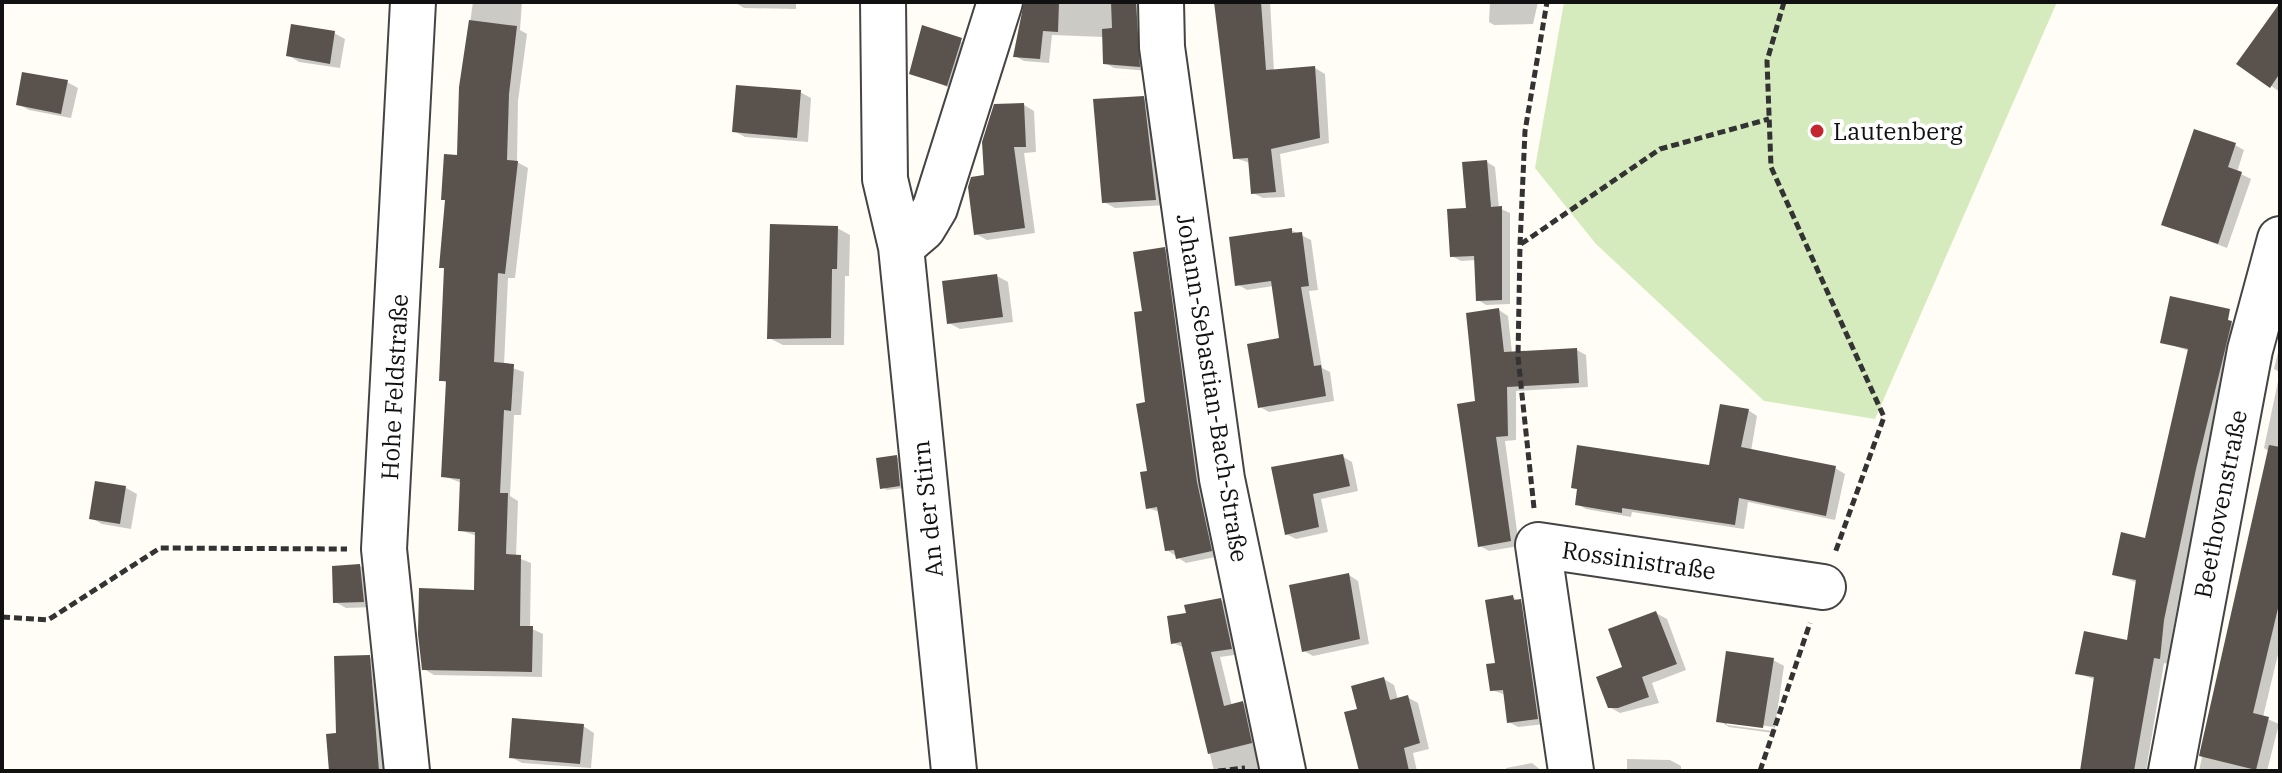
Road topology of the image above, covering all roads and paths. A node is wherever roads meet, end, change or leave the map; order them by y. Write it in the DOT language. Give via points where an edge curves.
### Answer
graph roads {
  1 [pos="413,2"];
  2 [pos="883,2"];
  3 [pos="1000,2"];
  4 [pos="1161,2"];
  5 [pos="1547,2"];
  6 [pos="1784,2"];
  7 [pos="1769,119"];
  8 [pos="2280,239"];
  9 [pos="1520,245"];
  10 [pos="901,247"];
  11 [pos="1538,545"];
  12 [pos="384,549"];
  13 [pos="1823,587"];
  14 [pos="2,617"];
  15 [pos="1230,769"];
  16 [pos="407,771"];
  17 [pos="954,771"];
  18 [pos="1218,771"];
  19 [pos="1283,771"];
  20 [pos="1571,771"];
  21 [pos="1760,771"];
  22 [pos="2171,771"];
  1 -- 12 [label="street, Hohe Feldstraße"];
  2 -- 10 [label="street, An der Stirn" via="885,179"];
  3 -- 10 [label="street" via="935,208 923,228"];
  4 -- 19 [label="street, Johann-Sebastian-Bach-Straße" via="1162,47 1222,479"];
  5 -- 9 [label="path" via="1525,131"];
  6 -- 7 [label="path" via="1767,61"];
  7 -- 9 [label="path" via="1660,149"];
  7 -- 13 [label="path" via="1771,167 1884,417"];
  8 -- 22 [label="street, Beethovenstraße" via="2250,350"];
  9 -- 11 [label="path" via="1518,357"];
  10 -- 17 [label="street, An der Stirn"];
  11 -- 13 [label="street, Rossinistraße"];
  11 -- 20 [label="street, Rossinistraße"];
  12 -- 14 [label="path" via="160,548 48,620"];
  12 -- 16 [label="street, Hohe Feldstraße"];
  13 -- 21 [label="path"];
  15 -- 18 [label="path"];
}
